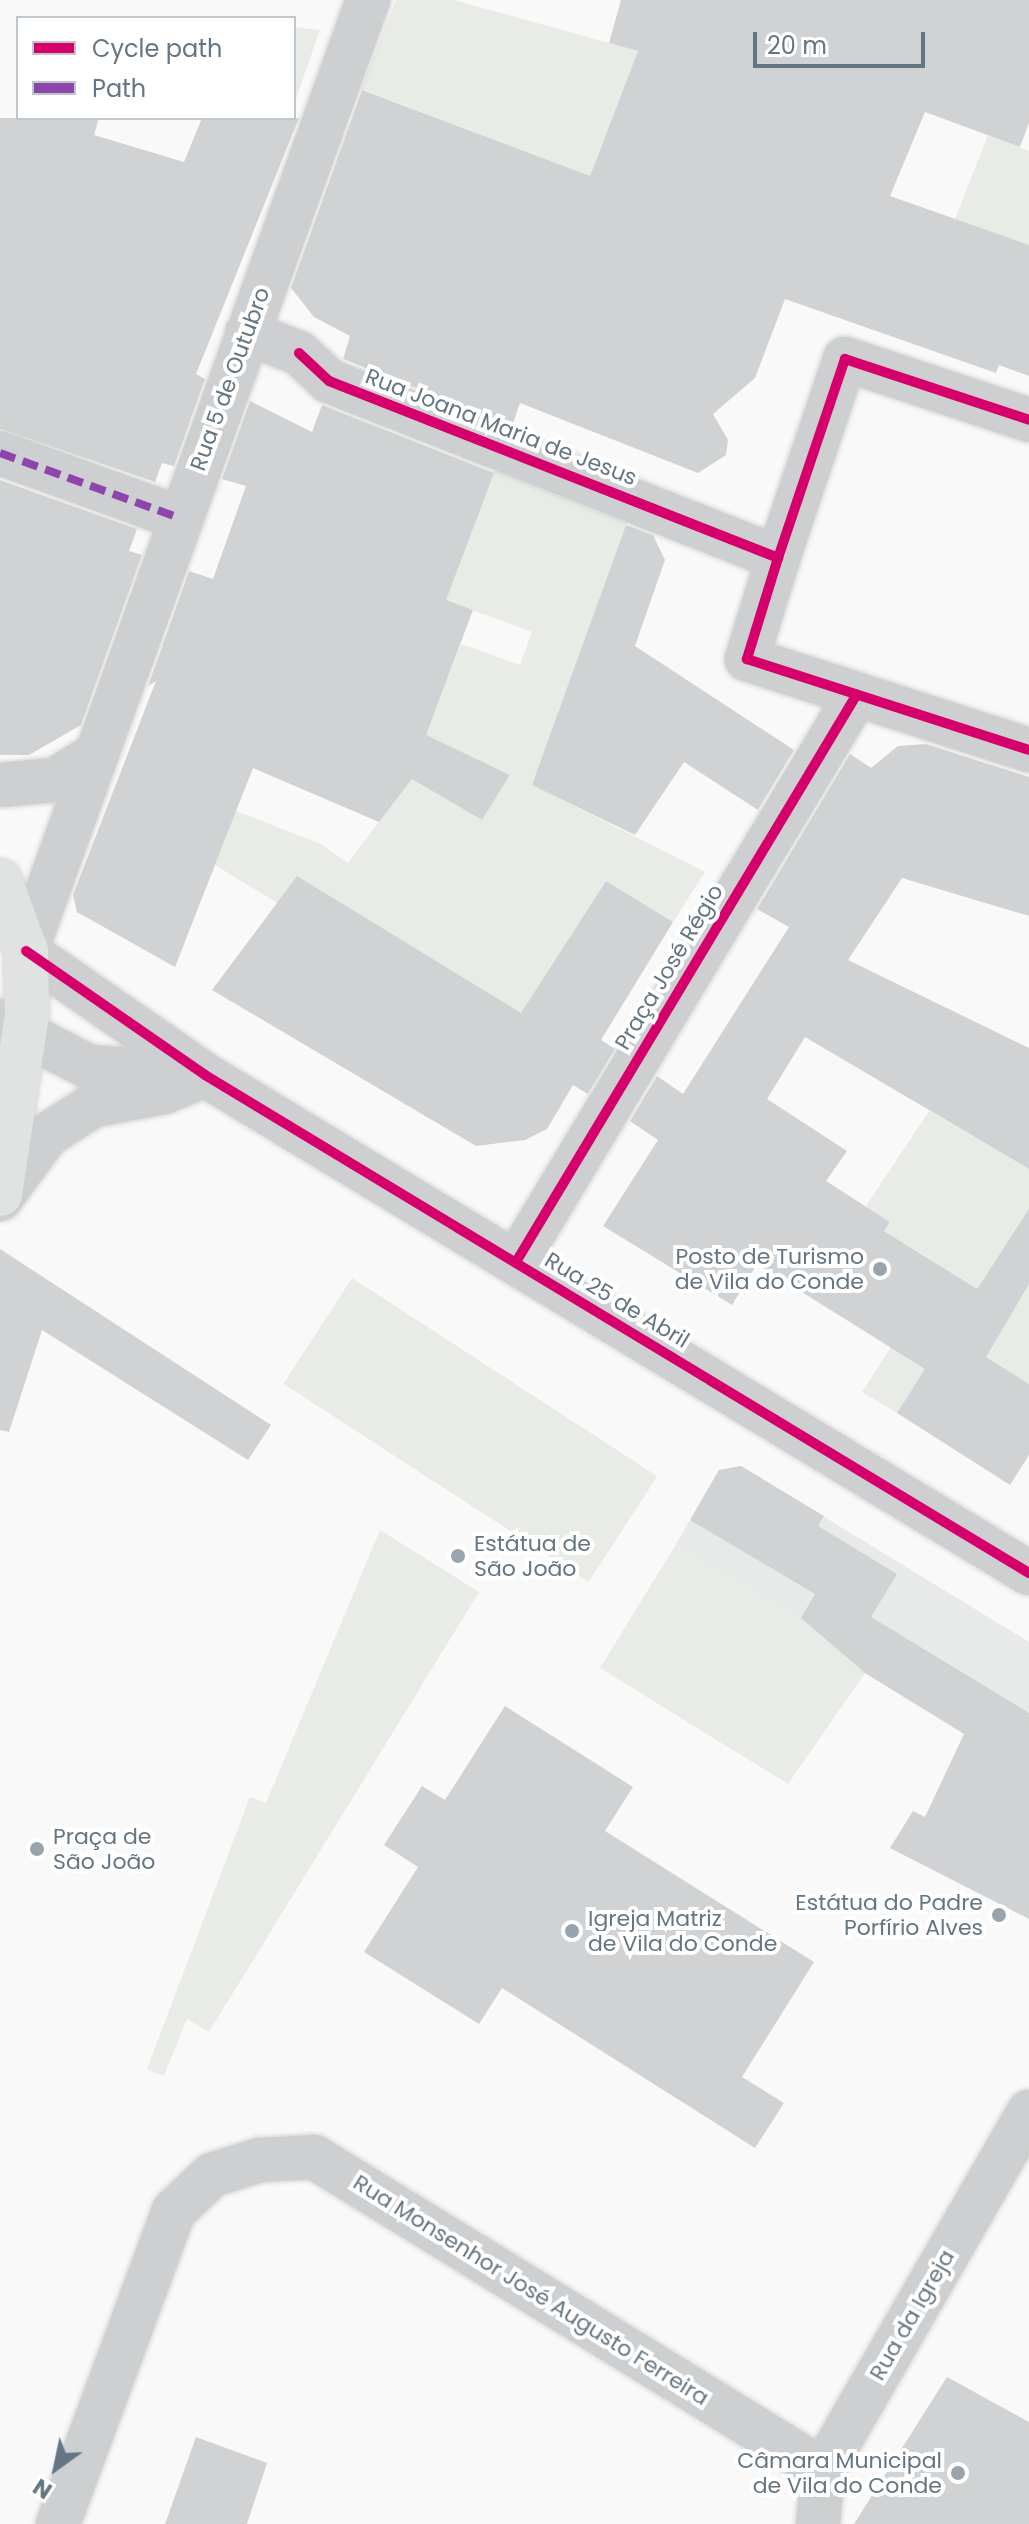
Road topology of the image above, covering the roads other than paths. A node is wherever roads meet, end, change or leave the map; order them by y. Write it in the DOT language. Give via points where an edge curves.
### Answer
graph roads {
  1 [pos="368,0"];
  2 [pos="247,333"];
  3 [pos="1029,420"];
  4 [pos="0,453"];
  5 [pos="180,518"];
  6 [pos="778,558"];
  7 [pos="857,694"];
  8 [pos="1029,750"];
  9 [pos="92,757"];
  10 [pos="0,785"];
  11 [pos="0,881"];
  12 [pos="13,954"];
  13 [pos="14,1028"];
  14 [pos="205,1075"];
  15 [pos="0,1197"];
  16 [pos="516,1262"];
  17 [pos="1029,1573"];
  18 [pos="1029,2112"];
  19 [pos="823,2470"];
  20 [pos="58,2524"];
  21 [pos="818,2524"];
  1 -- 2 [label="street, Rua 5 de Outubro"];
  2 -- 5 [label="street, Rua 5 de Outubro"];
  2 -- 6 [label="street, Rua Joana Maria de Jesus" via="299,353 329,381"];
  3 -- 6 [label="street" via="845,359"];
  4 -- 5 [label="street"];
  5 -- 9 [label="street, Rua 5 de Outubro"];
  6 -- 7 [label="street" via="747,659"];
  7 -- 8 [label="street"];
  7 -- 16 [label="street, Praça José Régio"];
  9 -- 10 [label="street" via="55,780"];
  9 -- 12 [label="street, Rua 5 de Outubro"];
  11 -- 12 [label="main road, Rua 5 de Outubro"];
  12 -- 13 [label="main road, Rua 5 de Outubro"];
  12 -- 14 [label="street, Rua 25 de Abril"];
  13 -- 14 [label="street, Rua 25 de Abril" via="89,1067"];
  13 -- 15 [label="main road, Rua 5 de Outubro"];
  14 -- 15 [label="street" via="164,1092 94,1105 47,1135"];
  14 -- 16 [label="street, Rua 25 de Abril"];
  16 -- 17 [label="street, Rua 25 de Abril"];
  18 -- 19 [label="street, Rua da Igreja"];
  19 -- 20 [label="street, Rua Monsenhor José Augusto Ferreira" via="314,2157 227,2170 174,2211"];
  19 -- 21 [label="street, Rua da Igreja"];
}
